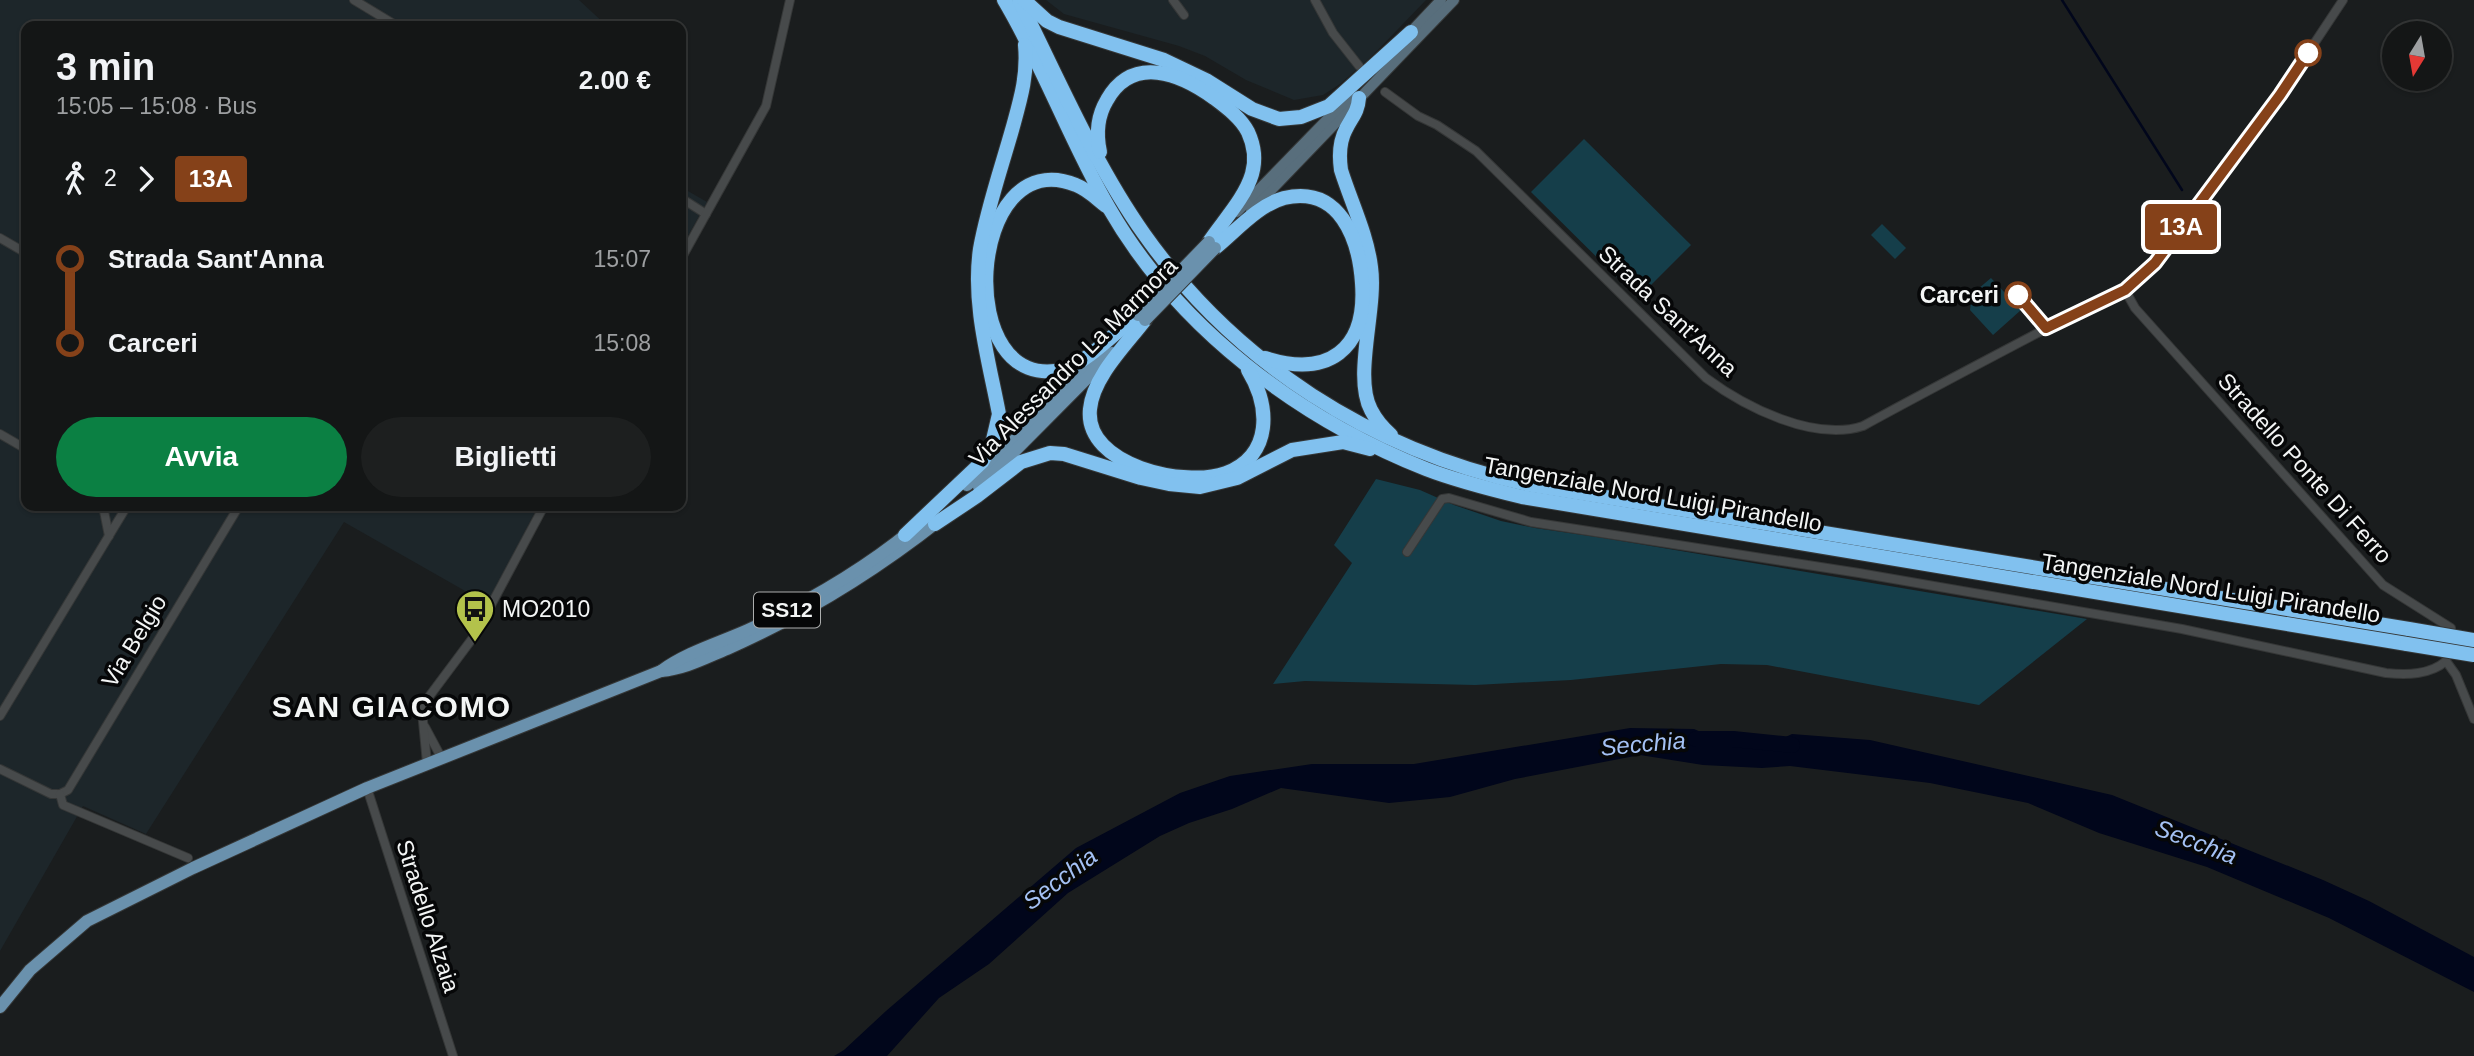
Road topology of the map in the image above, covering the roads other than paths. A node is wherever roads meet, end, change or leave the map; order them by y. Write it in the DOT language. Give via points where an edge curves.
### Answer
graph roads {
  1 [pos="354,0"];
  2 [pos="790,0"];
  3 [pos="1004,0"];
  4 [pos="1018,0"];
  5 [pos="1024,0"];
  6 [pos="1172,0"];
  7 [pos="1315,0"];
  8 [pos="1441,0"];
  9 [pos="1454,0"];
  10 [pos="2343,0"];
  11 [pos="1184,15"];
  12 [pos="389,21"];
  13 [pos="1411,32"];
  14 [pos="1024,34"];
  15 [pos="1359,66"];
  16 [pos="1385,92"];
  17 [pos="1359,98"];
  18 [pos="1105,170"];
  19 [pos="686,201"];
  20 [pos="1109,209"];
  21 [pos="706,214"];
  22 [pos="0,238"];
  23 [pos="1212,245"];
  24 [pos="21,250"];
  25 [pos="686,250"];
  26 [pos="2125,290"];
  27 [pos="1141,318"];
  28 [pos="1250,359"];
  29 [pos="0,434"];
  30 [pos="21,446"];
  31 [pos="1401,452"];
  32 [pos="104,511"];
  33 [pos="122,511"];
  34 [pos="236,511"];
  35 [pos="541,511"];
  36 [pos="935,524"];
  37 [pos="108,536"];
  38 [pos="905,536"];
  39 [pos="1407,552"];
  40 [pos="2408,637"];
  41 [pos="2474,639"];
  42 [pos="2474,655"];
  43 [pos="2446,662"];
  44 [pos="661,671"];
  45 [pos="0,716"];
  46 [pos="2474,719"];
  47 [pos="424,725"];
  48 [pos="441,757"];
  49 [pos="427,763"];
  50 [pos="0,769"];
  51 [pos="367,788"];
  52 [pos="60,794"];
  53 [pos="188,858"];
  54 [pos="0,1007"];
  55 [pos="453,1056"];
  1 -- 12 [label="street"];
  2 -- 21 [label="street" via="765,106"];
  3 -- 14 [label="highway, Tangenziale Nord Luigi Pirandello"];
  4 -- 18 [label="highway, Tangenziale Nord Luigi Pirandello"];
  5 -- 13 [label="highway" via="1059,27 1164,60 1279,119 1301,117 1329,106"];
  6 -- 11 [label="street"];
  7 -- 15 [label="street"];
  8 -- 13 [label="main road, Via Alessandro La Marmora"];
  9 -- 17 [label="main road, Via Alessandro La Marmora"];
  10 -- 26 [label="street, Strada Sant'Anna" via="2280,95 2163,252"];
  13 -- 23 [label="main road, Via Alessandro La Marmora"];
  14 -- 20 [label="highway, Tangenziale Nord Luigi Pirandello"];
  14 -- 38 [label="highway" via="1026,80 991,203 978,271 980,313 999,414 997,427 982,462"];
  16 -- 26 [label="street, Strada Sant'Anna" via="1476,151 1706,378 1745,404 1814,428 1842,431 1863,426"];
  17 -- 23 [label="main road, Via Alessandro La Marmora"];
  17 -- 31 [label="highway" via="1358,111 1342,138 1340,159 1372,268 1364,387 1370,409"];
  18 -- 23 [label="highway" via="1099,146 1100,113 1121,83 1154,72 1176,75 1203,90 1231,110 1254,147 1247,187"];
  18 -- 28 [label="highway, Tangenziale Nord Luigi Pirandello" via="1162,258"];
  19 -- 21 [label="street"];
  20 -- 27 [label="highway" via="1078,186 1062,181 1045,180 1014,195 998,217 990,249 988,300 994,332 1004,350 1023,364 1054,371 1081,361"];
  20 -- 28 [label="highway, Tangenziale Nord Luigi Pirandello" via="1151,269 1210,335"];
  21 -- 25 [label="street"];
  22 -- 24 [label="street"];
  23 -- 27 [label="main road, Via Alessandro La Marmora, bridge"];
  23 -- 28 [label="highway" via="1271,203 1297,197 1332,207 1343,217 1358,249 1363,290 1359,322 1340,354 1305,366"];
  26 -- 43 [label="street, Stradello Ponte Di Ferro" via="2135,307 2383,585 2451,628"];
  27 -- 28 [label="highway" via="1097,381 1089,413 1099,441 1112,455 1132,465 1207,477 1242,464 1262,436 1265,420"];
  27 -- 36 [label="main road, Via Alessandro La Marmora" via="997,471"];
  27 -- 38 [label="main road, Via Alessandro La Marmora" via="990,466"];
  28 -- 31 [label="highway, Tangenziale Nord Luigi Pirandello" via="1266,380 1321,416"];
  29 -- 30 [label="street"];
  31 -- 36 [label="highway" via="1343,442 1292,450 1237,478 1200,487 1141,478 1064,454 1037,455 1014,466"];
  31 -- 40 [label="highway, Tangenziale Nord Luigi Pirandello" via="1454,479 1522,497"];
  32 -- 37 [label="street"];
  33 -- 37 [label="street"];
  34 -- 52 [label="street, Via Belgio" via="68,790"];
  35 -- 47 [label="street" via="475,635 428,698 422,712"];
  36 -- 44 [label="main road, Via Alessandro La Marmora" via="804,611 679,669"];
  37 -- 45 [label="street"];
  38 -- 44 [label="main road, Via Alessandro La Marmora / SS12" via="799,603 675,660"];
  39 -- 43 [label="street" via="1442,499 1448,498 1531,522 2182,629 2386,673 2418,673"];
  40 -- 41 [label="highway, Tangenziale Nord Luigi Pirandello, bridge"];
  40 -- 42 [label="highway, Tangenziale Nord Luigi Pirandello, bridge"];
  43 -- 46 [label="street"];
  44 -- 48 [label="main road, Via Alessandro La Marmora / SS12"];
  47 -- 48 [label="street"];
  47 -- 49 [label="street"];
  48 -- 49 [label="main road, Via Alessandro La Marmora"];
  49 -- 51 [label="main road, Via Alessandro La Marmora"];
  50 -- 52 [label="street"];
  51 -- 54 [label="main road, Via Alessandro La Marmora" via="87,920 30,970"];
  51 -- 55 [label="street, Stradello Alzaia"];
  52 -- 53 [label="street" via="63,805"];
}
